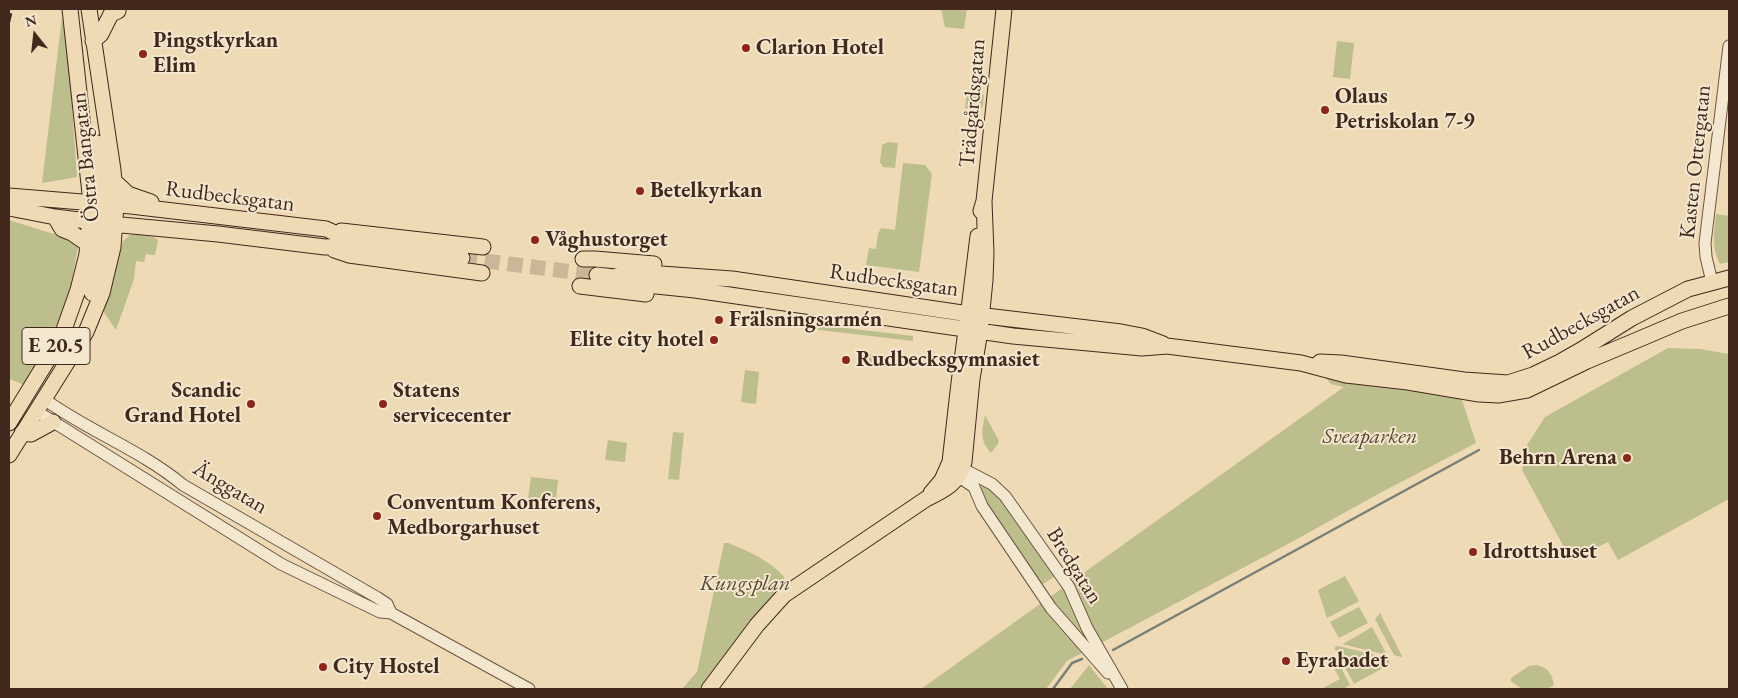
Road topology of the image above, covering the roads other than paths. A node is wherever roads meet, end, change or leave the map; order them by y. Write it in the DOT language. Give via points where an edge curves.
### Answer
graph roads {
  1 [pos="71,9"];
  2 [pos="89,9"];
  3 [pos="1004,9"];
  4 [pos="118,11"];
  5 [pos="93,41"];
  6 [pos="1729,46"];
  7 [pos="84,140"];
  8 [pos="114,181"];
  9 [pos="65,201"];
  10 [pos="10,204"];
  11 [pos="178,212"];
  12 [pos="103,214"];
  13 [pos="55,217"];
  14 [pos="255,221"];
  15 [pos="326,229"];
  16 [pos="254,238"];
  17 [pos="88,244"];
  18 [pos="361,245"];
  19 [pos="325,247"];
  20 [pos="483,247"];
  21 [pos="462,258"];
  22 [pos="583,259"];
  23 [pos="482,273"];
  24 [pos="597,275"];
  25 [pos="707,276"];
  26 [pos="614,277"];
  27 [pos="1729,278"];
  28 [pos="1712,282"];
  29 [pos="580,286"];
  30 [pos="792,304"];
  31 [pos="1726,306"];
  32 [pos="975,315"];
  33 [pos="972,330"];
  34 [pos="1167,346"];
  35 [pos="1301,363"];
  36 [pos="27,394"];
  37 [pos="40,405"];
  38 [pos="53,422"];
  39 [pos="9,423"];
  40 [pos="22,433"];
  41 [pos="9,455"];
  42 [pos="957,469"];
  43 [pos="978,483"];
  44 [pos="391,613"];
  45 [pos="1121,687"];
  46 [pos="529,689"];
  47 [pos="710,689"];
  1 -- 5 [label="main road" via="82,17 87,37"];
  1 -- 7 [label="main road, Östra Bangatan / E 20.5"];
  2 -- 5 [label="main road, Östra Bangatan / E 20.5"];
  3 -- 32 [label="main road, Trädgårdsgatan" via="984,201 986,253"];
  4 -- 5 [label="main road" via="111,14 101,34"];
  5 -- 8 [label="main road, Östra Bangatan / E 20.5"];
  6 -- 28 [label="street, Kasten Ottergatan" via="1705,243"];
  7 -- 9 [label="main road" via="82,181"];
  7 -- 12 [label="main road, Östra Bangatan / E 20.5"];
  8 -- 11 [label="main road" via="128,194"];
  8 -- 12 [label="main road, Östra Bangatan / E 20.5"];
  9 -- 10 [label="main road"];
  9 -- 12 [label="main road"];
  10 -- 12 [label="main road"];
  10 -- 13 [label="main road"];
  11 -- 12 [label="main road" via="170,220"];
  11 -- 14 [label="main road, Rudbecksgatan"];
  12 -- 13 [label="main road"];
  12 -- 16 [label="main road, Rudbecksgatan"];
  12 -- 17 [label="main road, Östra Bangatan / E 20.5"];
  12 -- 37 [label="main road, Östra Bangatan / E 20.5" via="113,247 108,273 86,332"];
  13 -- 17 [label="main road" via="62,229"];
  14 -- 15 [label="main road, Rudbecksgatan"];
  14 -- 16 [label="main road"];
  15 -- 18 [label="main road, Rudbecksgatan"];
  15 -- 20 [label="main road"];
  16 -- 19 [label="main road, Rudbecksgatan"];
  17 -- 36 [label="main road, Östra Bangatan / E 20.5" via="69,318"];
  18 -- 19 [label="main road, Rudbecksgatan"];
  18 -- 21 [label="main road, Rudbecksgatan"];
  19 -- 23 [label="main road" via="349,256"];
  22 -- 25 [label="main road" via="690,268"];
  24 -- 26 [label="main road, Rudbecksgatan"];
  25 -- 26 [label="main road, Rudbecksgatan" via="647,273"];
  25 -- 32 [label="main road, Rudbecksgatan"];
  26 -- 30 [label="main road, Rudbecksgatan" via="637,284"];
  27 -- 28 [label="main road, Rudbecksgatan"];
  28 -- 31 [label="main road"];
  28 -- 35 [label="main road, Rudbecksgatan" via="1688,289 1632,318 1560,362 1508,383 1331,362"];
  29 -- 30 [label="main road" via="778,311"];
  30 -- 33 [label="main road, Rudbecksgatan"];
  31 -- 35 [label="main road, Rudbecksgatan" via="1587,361 1528,390 1498,396 1346,375"];
  32 -- 33 [label="main road, Trädgårdsgatan"];
  32 -- 34 [label="main road, Rudbecksgatan" via="1121,332"];
  33 -- 34 [label="main road, Rudbecksgatan" via="1142,348"];
  33 -- 42 [label="main road"];
  34 -- 35 [label="main road, Rudbecksgatan"];
  36 -- 37 [label="main road"];
  36 -- 39 [label="main road, Östra Bangatan / E 20.5"];
  37 -- 38 [label="street, Änggatan"];
  37 -- 40 [label="main road, Östra Bangatan / E 20.5"];
  37 -- 44 [label="street, Änggatan" via="62,412 162,468 191,490 378,598 387,604"];
  38 -- 40 [label="main road" via="31,434"];
  38 -- 44 [label="street, Änggatan" via="281,564 380,612"];
  40 -- 41 [label="main road, Östra Bangatan / E 20.5"];
  42 -- 43 [label="street"];
  42 -- 47 [label="main road" via="942,480 926,499 784,595 757,625"];
  43 -- 45 [label="street, Bredgatan" via="982,506 1051,608"];
  43 -- 45 [label="street, Bredgatan" via="992,484 1004,496 1069,588 1087,628"];
  44 -- 46 [label="street, Änggatan"];
}
